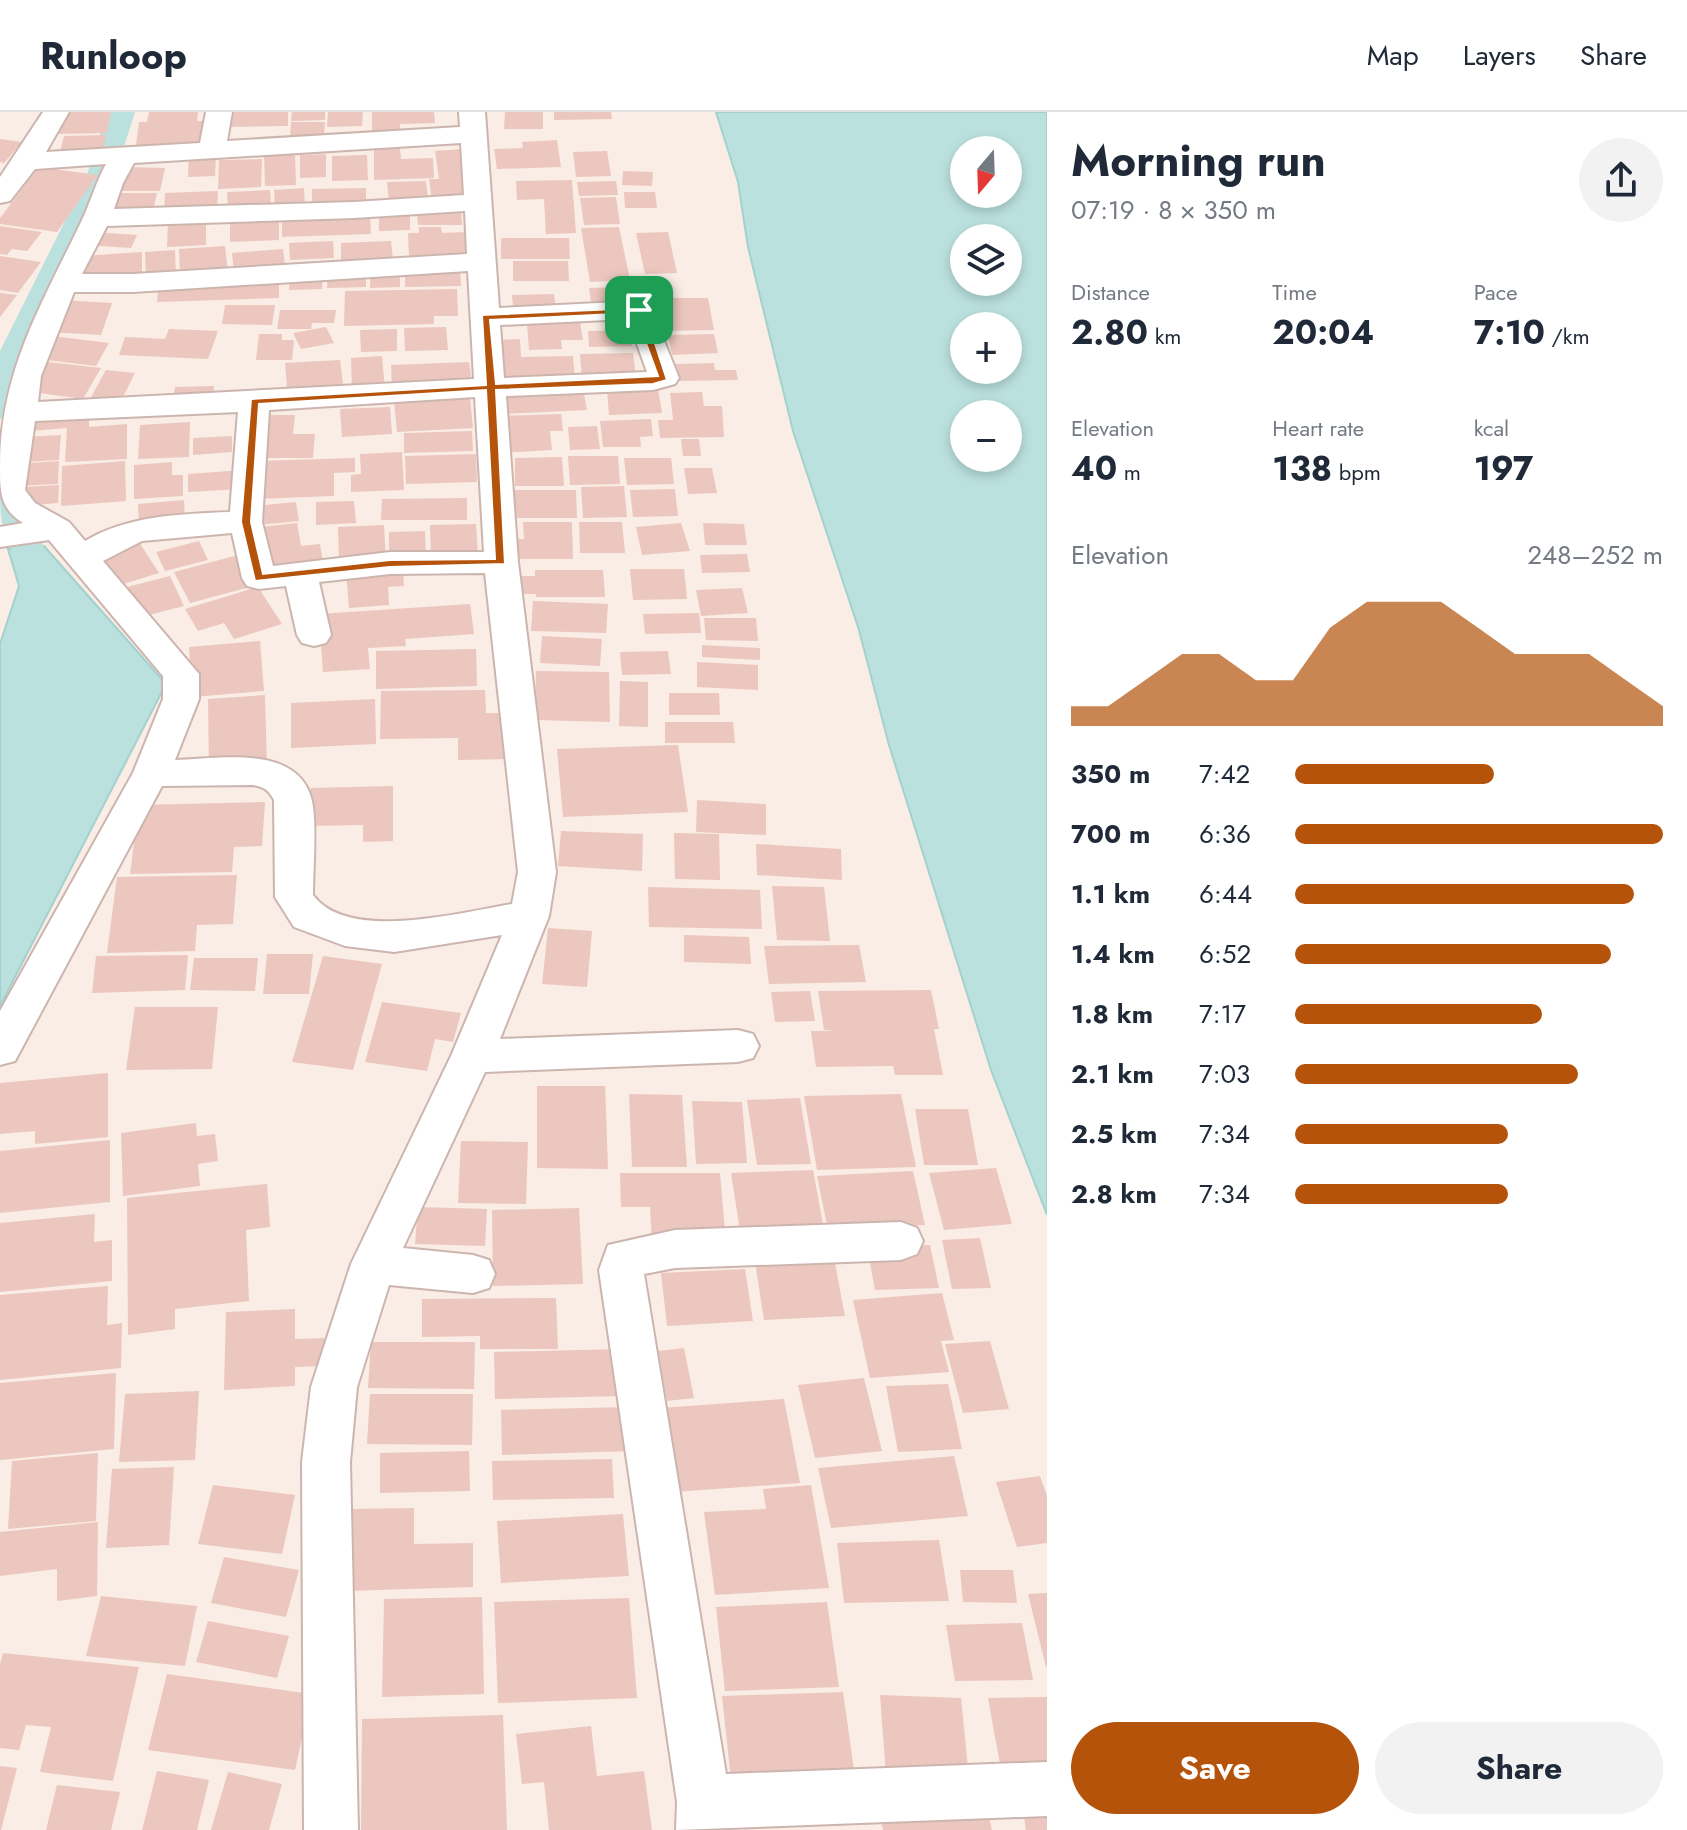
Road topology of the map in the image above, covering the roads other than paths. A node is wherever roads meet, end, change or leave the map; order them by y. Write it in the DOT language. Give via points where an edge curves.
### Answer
graph roads {
  1 [pos="56,112"];
  2 [pos="219,112"];
  3 [pos="472,123"];
  4 [pos="212,150"];
  5 [pos="120,155"];
  6 [pos="27,161"];
  7 [pos="0,195"];
  8 [pos="479,202"];
  9 [pos="97,218"];
  10 [pos="481,262"];
  11 [pos="63,283"];
  12 [pos="485,317"];
  13 [pos="491,387"];
  14 [pos="254,402"];
  15 [pos="20,412"];
  16 [pos="246,522"];
  17 [pos="52,530"];
  18 [pos="3,536"];
  19 [pos="83,560"];
  20 [pos="501,562"];
  21 [pos="300,573"];
  22 [pos="314,635"];
  23 [pos="151,773"];
  24 [pos="529,916"];
  25 [pos="738,1046"];
  26 [pos="0,1049"];
  27 [pos="472,1056"];
  28 [pos="901,1241"];
  29 [pos="373,1264"];
  30 [pos="473,1274"];
  31 [pos="1047,1789"];
  32 [pos="704,1816"];
  33 [pos="331,1830"];
  1 -- 6 [label="street"];
  2 -- 4 [label="street"];
  3 -- 4 [label="street"];
  3 -- 8 [label="street"];
  4 -- 5 [label="street"];
  5 -- 6 [label="street"];
  5 -- 9 [label="street"];
  6 -- 7 [label="street"];
  8 -- 9 [label="street"];
  8 -- 10 [label="street"];
  9 -- 11 [label="street"];
  10 -- 11 [label="street"];
  10 -- 12 [label="street"];
  11 -- 15 [label="street" via="26,376"];
  12 -- 13 [label="street"];
  12 -- 13 [label="street" via="639,310 664,378"];
  13 -- 14 [label="street"];
  13 -- 20 [label="street"];
  14 -- 15 [label="street"];
  14 -- 16 [label="street"];
  15 -- 17 [label="street" via="9,491"];
  16 -- 19 [label="street" via="122,536 96,546"];
  16 -- 21 [label="street" via="259,578"];
  17 -- 18 [label="street"];
  17 -- 19 [label="street"];
  19 -- 23 [label="street" via="181,674 181,699"];
  20 -- 21 [label="street" via="390,563"];
  20 -- 24 [label="street" via="537,872"];
  21 -- 22 [label="street"];
  23 -- 24 [label="street" via="253,772 273,775 285,784 293,800 294,897 308,917 345,931 394,937"];
  23 -- 26 [label="street"];
  24 -- 27 [label="street"];
  25 -- 27 [label="street"];
  27 -- 29 [label="street"];
  28 -- 32 [label="street" via="675,1249 624,1259 621,1270"];
  29 -- 30 [label="street"];
  29 -- 33 [label="street" via="334,1387 326,1462"];
  31 -- 32 [label="street"];
}
